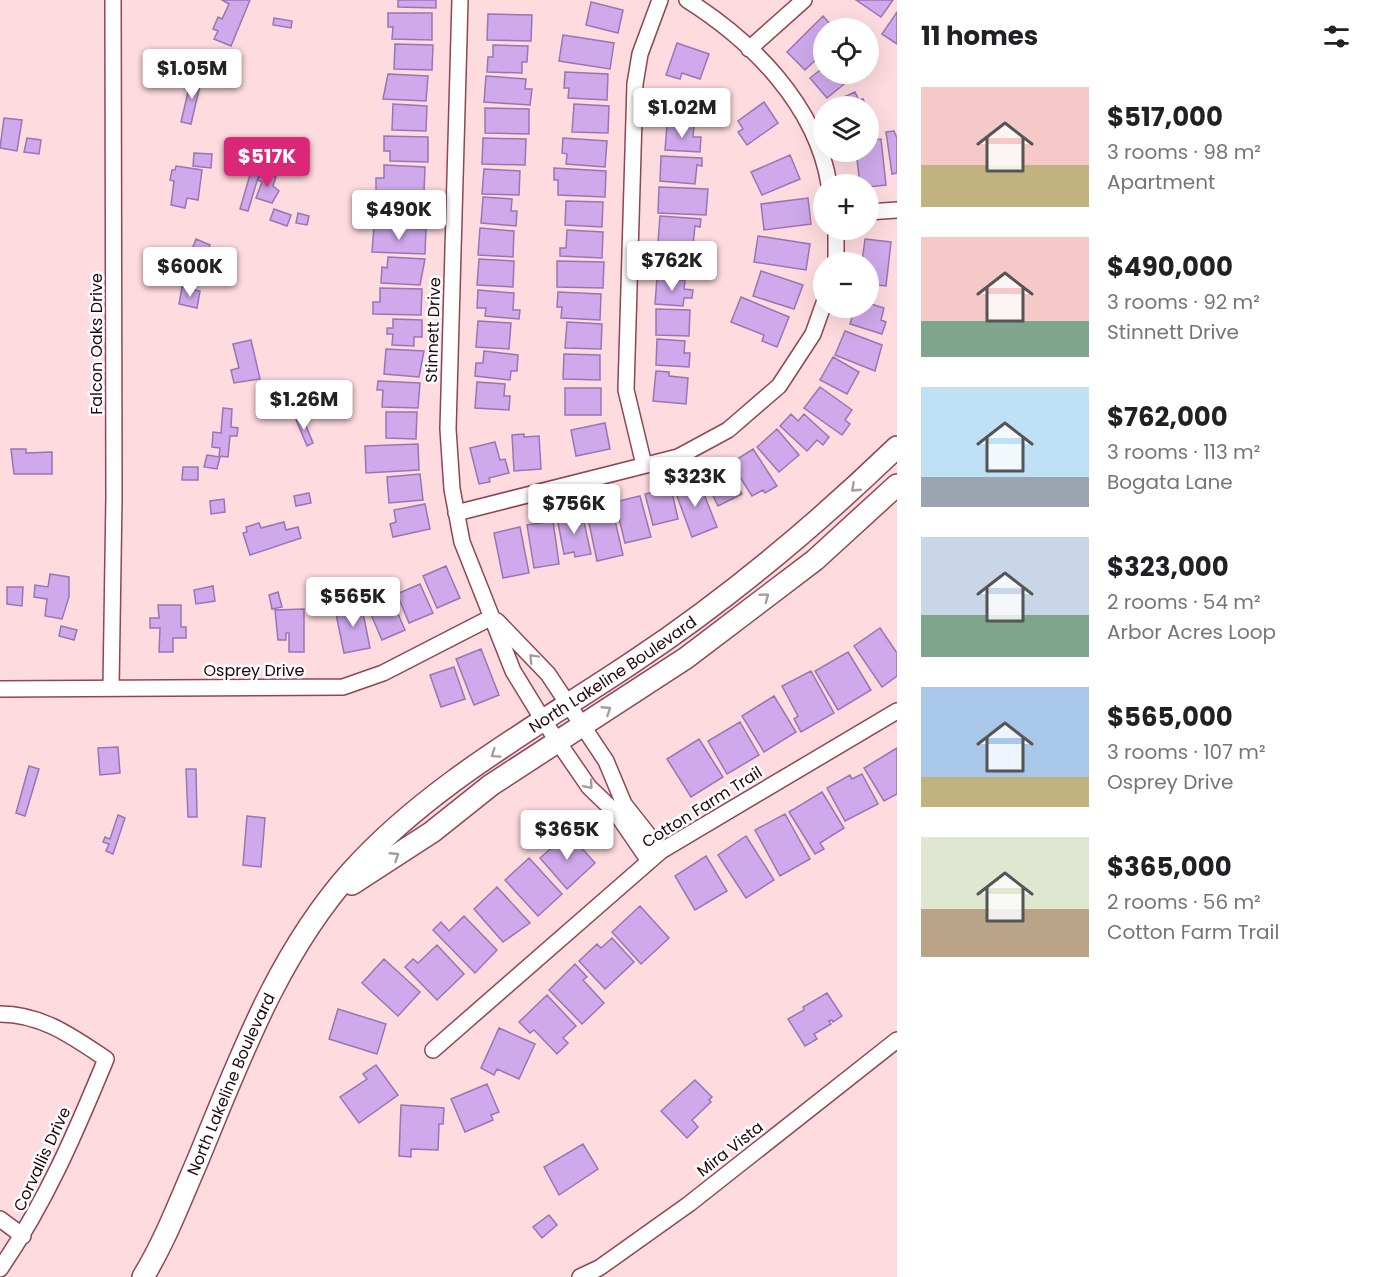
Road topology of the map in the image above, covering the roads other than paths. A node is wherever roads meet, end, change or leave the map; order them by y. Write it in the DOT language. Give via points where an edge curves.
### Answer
graph roads {
  1 [pos="113,0"];
  2 [pos="460,0"];
  3 [pos="660,0"];
  4 [pos="687,0"];
  5 [pos="804,0"];
  6 [pos="749,49"];
  7 [pos="826,174"];
  8 [pos="897,210"];
  9 [pos="879,211"];
  10 [pos="819,318"];
  11 [pos="897,447"];
  12 [pos="644,465"];
  13 [pos="897,485"];
  14 [pos="456,513"];
  15 [pos="492,617"];
  16 [pos="111,687"];
  17 [pos="0,689"];
  18 [pos="568,705"];
  19 [pos="897,711"];
  20 [pos="543,720"];
  21 [pos="584,725"];
  22 [pos="557,741"];
  23 [pos="661,851"];
  24 [pos="649,861"];
  25 [pos="329,899"];
  26 [pos="0,1014"];
  27 [pos="897,1040"];
  28 [pos="433,1050"];
  29 [pos="0,1219"];
  30 [pos="23,1236"];
  31 [pos="0,1269"];
  32 [pos="598,1273"];
  33 [pos="143,1277"];
  34 [pos="580,1277"];
  1 -- 16 [label="street, Falcon Oaks Drive"];
  2 -- 14 [label="street, Stinnett Drive" via="448,429"];
  3 -- 12 [label="street" via="640,54 635,84 626,390"];
  4 -- 6 [label="street" via="721,22"];
  5 -- 6 [label="street"];
  6 -- 7 [label="street" via="782,83 810,127"];
  8 -- 9 [label="street"];
  10 -- 12 [label="street" via="813,334 779,386 728,430 678,457"];
  11 -- 18 [label="street, North Lakeline Boulevard, one-way" via="753,575 636,661"];
  12 -- 14 [label="street"];
  21 -- 13 [label="street, North Lakeline Boulevard, one-way" via="686,658 815,560"];
  14 -- 15 [label="street, Stinnett Drive" via="462,542"];
  15 -- 16 [label="street, Osprey Drive" via="383,673 343,687"];
  18 -- 15 [label="street, Stinnett Drive, one-way" via="548,674"];
  15 -- 20 [label="street, Stinnett Drive" via="513,670"];
  16 -- 17 [label="street, Osprey Drive"];
  18 -- 20 [label="street, North Lakeline Boulevard"];
  18 -- 21 [label="street, Stinnett Drive"];
  19 -- 23 [label="street, Cotton Farm Trail"];
  20 -- 22 [label="street, Stinnett Drive"];
  20 -- 25 [label="street, North Lakeline Boulevard, one-way" via="409,816"];
  21 -- 22 [label="street, North Lakeline Boulevard"];
  21 -- 23 [label="street, Stinnett Drive" via="606,761 624,804"];
  22 -- 24 [label="street, Stinnett Drive, one-way" via="589,787 616,813"];
  25 -- 22 [label="street, North Lakeline Boulevard, one-way" via="432,832 491,785"];
  23 -- 24 [label="street, Cotton Farm Trail"];
  24 -- 28 [label="street, Cotton Farm Trail"];
  25 -- 33 [label="street, North Lakeline Boulevard" via="283,968 264,1005 166,1236"];
  26 -- 30 [label="street, Corvallis Drive" via="53,1024 106,1059 67,1156"];
  27 -- 32 [label="street, Mira Vista"];
  29 -- 30 [label="street"];
  30 -- 31 [label="street, Corvallis Drive"];
  32 -- 34 [label="street, Mira Vista"];
}
